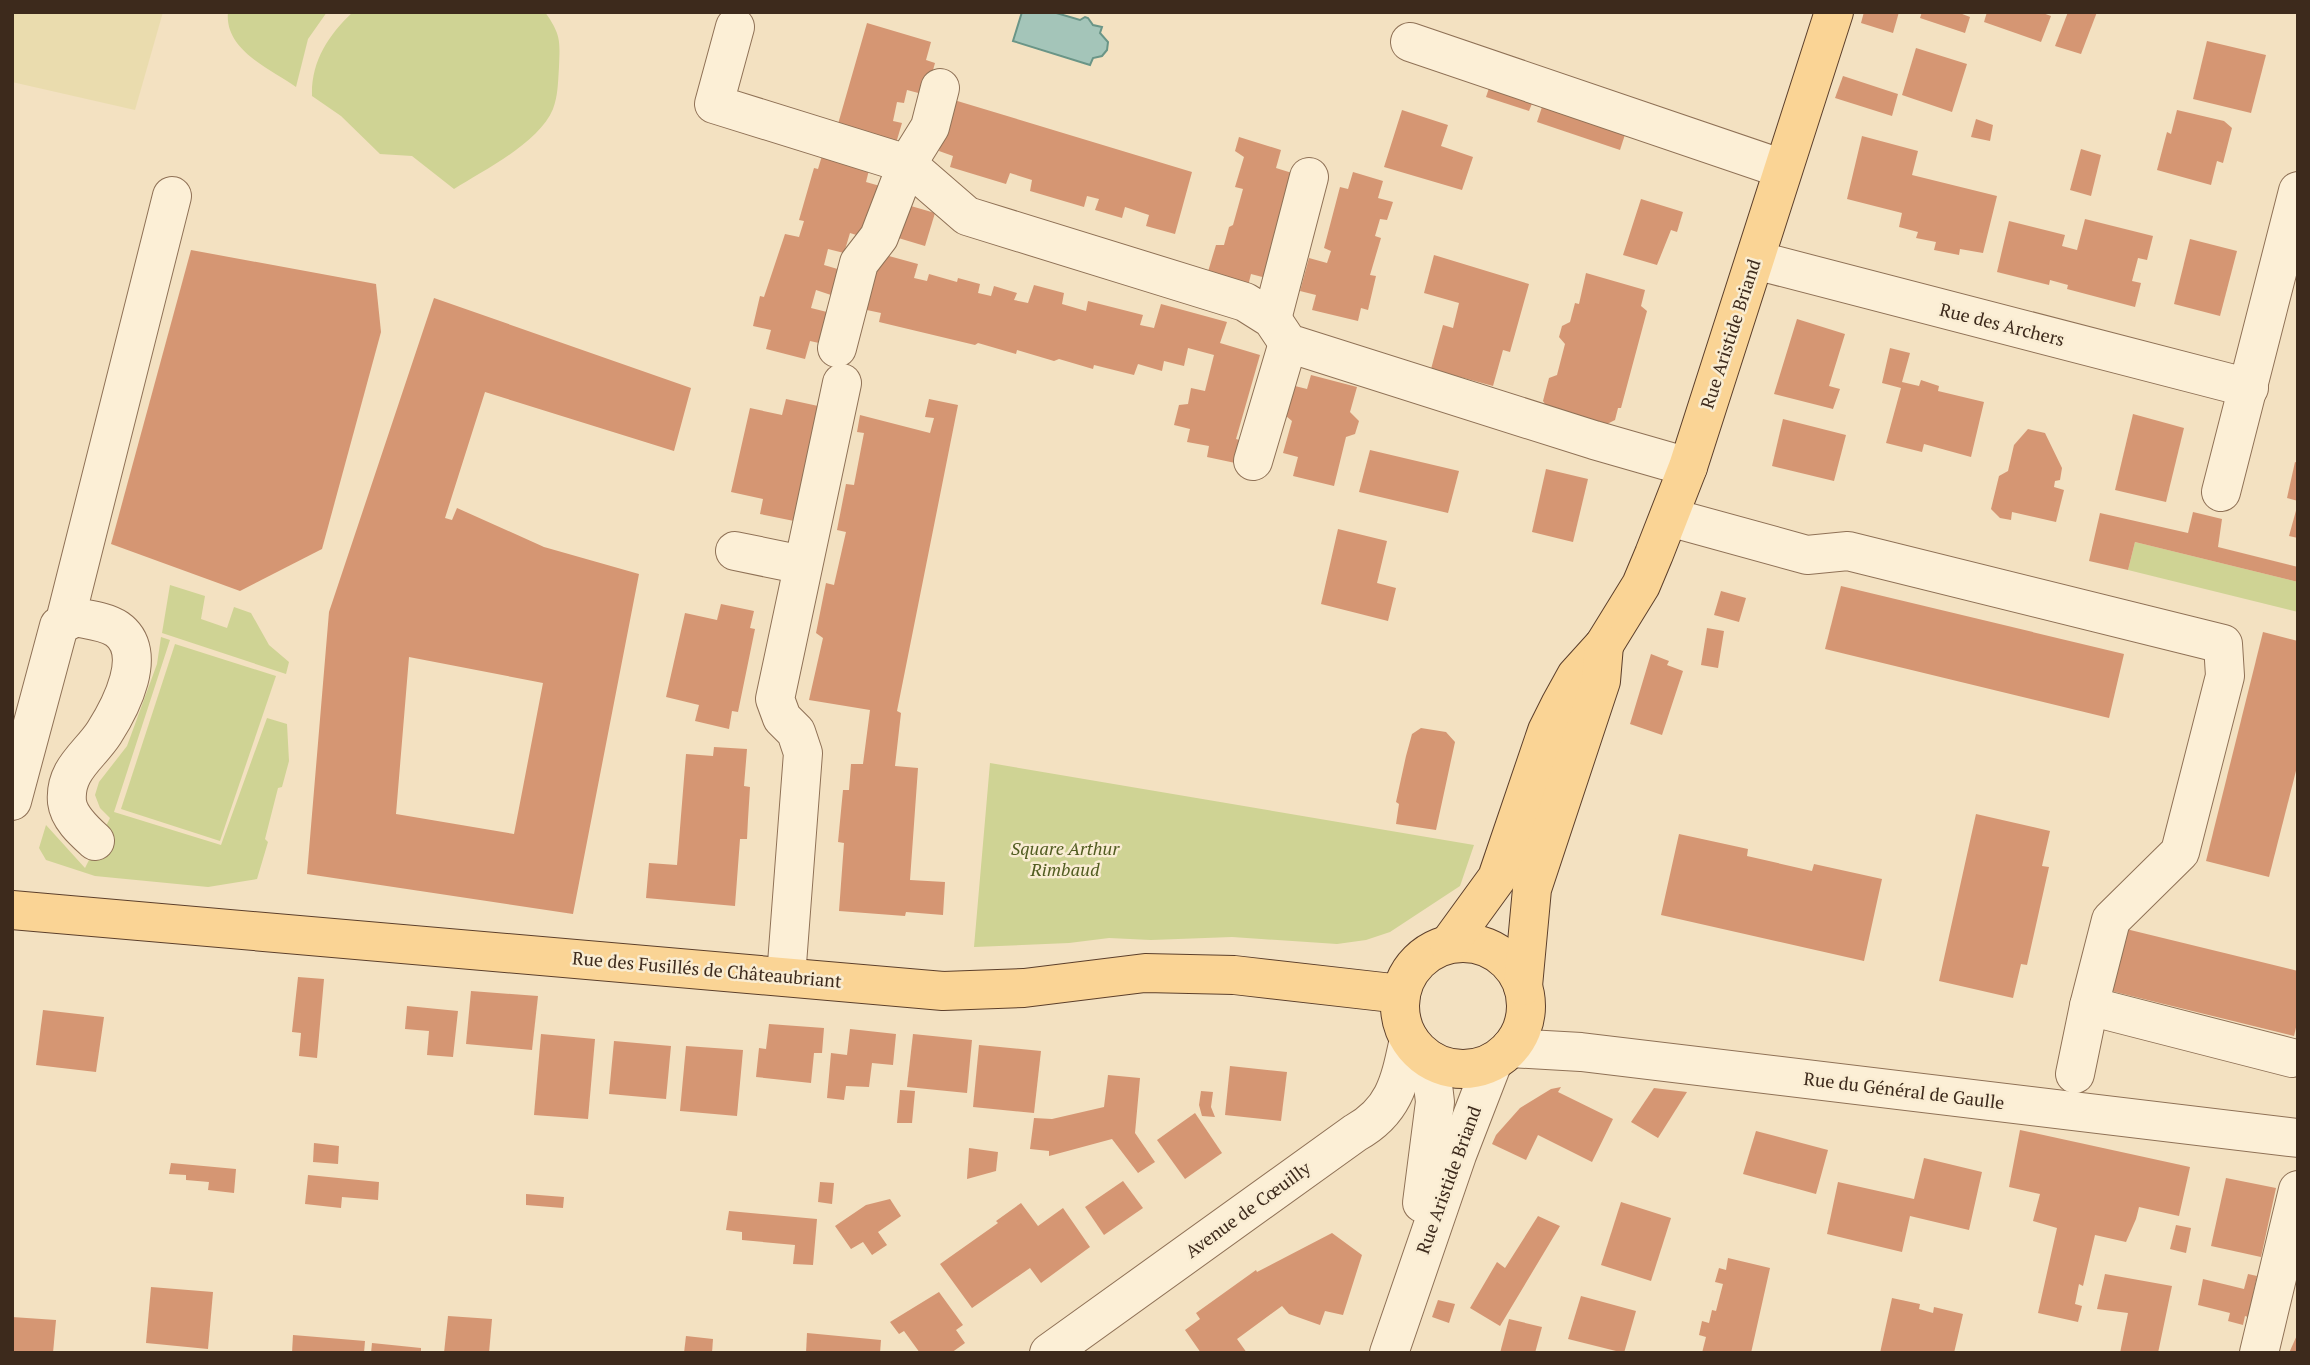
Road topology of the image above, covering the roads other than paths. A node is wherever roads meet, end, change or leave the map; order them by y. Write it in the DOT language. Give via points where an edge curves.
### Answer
graph roads {
  1 [pos="1834,12"];
  2 [pos="735,27"];
  3 [pos="1410,43"];
  4 [pos="940,88"];
  5 [pos="907,164"];
  6 [pos="1783,169"];
  7 [pos="1309,177"];
  8 [pos="2298,191"];
  9 [pos="172,196"];
  10 [pos="1755,260"];
  11 [pos="1280,331"];
  12 [pos="2249,388"];
  13 [pos="1253,461"];
  14 [pos="1688,467"];
  15 [pos="2221,492"];
  16 [pos="1669,517"];
  17 [pos="735,551"];
  18 [pos="803,565"];
  19 [pos="65,621"];
  20 [pos="1604,645"];
  21 [pos="12,801"];
  22 [pos="95,841"];
  23 [pos="13,915"];
  24 [pos="1449,944"];
  25 [pos="786,977"];
  26 [pos="1523,986"];
  27 [pos="1401,994"];
  28 [pos="2089,1006"];
  29 [pos="1419,1049"];
  30 [pos="1502,1055"];
  31 [pos="2292,1058"];
  32 [pos="2075,1074"];
  33 [pos="2298,1138"];
  34 [pos="2298,1190"];
  35 [pos="1406,1298"];
  36 [pos="1049,1353"];
  37 [pos="1389,1353"];
  38 [pos="2259,1353"];
  1 -- 6 [label="main road, Rue Aristide Briand"];
  2 -- 5 [label="street" via="714,104"];
  3 -- 6 [label="street"];
  4 -- 5 [label="street" via="930,127"];
  5 -- 11 [label="street" via="967,216 1245,302"];
  5 -- 18 [label="street" via="879,237 859,264"];
  6 -- 10 [label="main road, Rue Aristide Briand"];
  7 -- 11 [label="street"];
  8 -- 12 [label="street"];
  9 -- 19 [label="street"];
  10 -- 12 [label="street, Rue des Archers"];
  10 -- 14 [label="main road, Rue Aristide Briand"];
  11 -- 13 [label="street"];
  11 -- 14 [label="street" via="1594,440"];
  12 -- 15 [label="street"];
  14 -- 16 [label="main road, Rue Aristide Briand"];
  16 -- 20 [label="main road, Rue Aristide Briand" via="1640,584"];
  16 -- 28 [label="street" via="1807,555 1848,551 2223,644 2225,676 2180,852 2111,920"];
  17 -- 18 [label="street"];
  18 -- 25 [label="street" via="775,699 803,753"];
  19 -- 21 [label="street" via="59,626"];
  19 -- 22 [label="street" via="75,617 117,629 131,656 129,681 120,704 103,735 71,774 67,804"];
  20 -- 24 [label="main road, Rue Aristide Briand" via="1576,676 1547,730 1497,878"];
  20 -- 26 [label="main road, Rue Aristide Briand" via="1601,681 1532,889"];
  23 -- 25 [label="main road, Rue des Fusillés de Châteaubriant"];
  24 -- 26 [label="main road" via="1472,944 1493,951 1512,966"];
  24 -- 27 [label="main road" via="1418,962"];
  25 -- 27 [label="main road, Rue des Fusillés de Châteaubriant" via="943,991 1024,988 1145,973 1234,975"];
  26 -- 30 [label="main road" via="1522,1029"];
  27 -- 29 [label="main road" via="1402,1024"];
  28 -- 31 [label="street"];
  28 -- 32 [label="street"];
  29 -- 30 [label="main road" via="1444,1067 1461,1069 1477,1068"];
  29 -- 35 [label="street, Rue Aristide Briand" via="1435,1102"];
  29 -- 36 [label="street, Avenue de Cœuilly" via="1372,1124"];
  30 -- 33 [label="street, Rue du Général de Gaulle" via="1581,1052"];
  30 -- 35 [label="street, Rue Aristide Briand"];
  34 -- 38 [label="street"];
  35 -- 37 [label="street, Rue Aristide Briand"];
}
